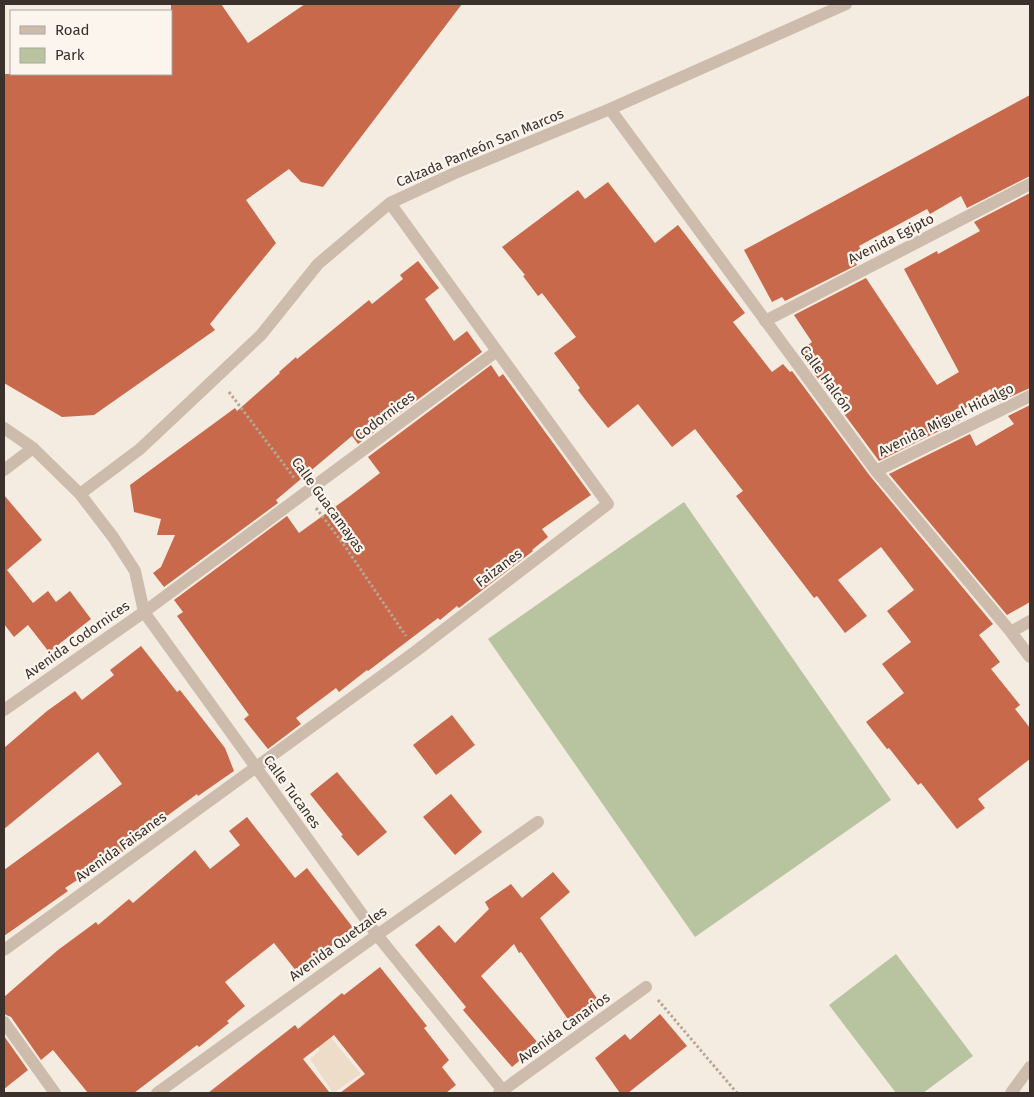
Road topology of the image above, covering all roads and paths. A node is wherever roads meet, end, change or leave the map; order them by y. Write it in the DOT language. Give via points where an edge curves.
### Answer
graph roads {
  1 [pos="846,4"];
  2 [pos="610,109"];
  3 [pos="1030,184"];
  4 [pos="390,203"];
  5 [pos="765,321"];
  6 [pos="497,351"];
  7 [pos="217,376"];
  8 [pos="1030,396"];
  9 [pos="4,428"];
  10 [pos="33,448"];
  11 [pos="4,470"];
  12 [pos="876,471"];
  13 [pos="305,492"];
  14 [pos="80,494"];
  15 [pos="144,612"];
  16 [pos="1030,622"];
  17 [pos="1011,632"];
  18 [pos="416,651"];
  19 [pos="1030,657"];
  20 [pos="4,710"];
  21 [pos="256,768"];
  22 [pos="538,822"];
  23 [pos="377,935"];
  24 [pos="4,950"];
  25 [pos="646,986"];
  26 [pos="4,1022"];
  27 [pos="1030,1067"];
  28 [pos="502,1092"];
  29 [pos="55,1093"];
  30 [pos="157,1093"];
  31 [pos="737,1093"];
  32 [pos="1011,1093"];
  1 -- 2 [label="street, Calzada Panteón San Marcos"];
  2 -- 4 [label="street, Calzada Panteón San Marcos"];
  2 -- 5 [label="street, Calle Halcón"];
  3 -- 5 [label="street, Avenida Egipto"];
  4 -- 6 [label="street"];
  4 -- 7 [label="street, Calzada Panteón San Marcos" via="318,264 261,335"];
  5 -- 12 [label="street, Calle Halcón"];
  6 -- 13 [label="street, Codornices"];
  6 -- 18 [label="street, Faizanes" via="608,504"];
  7 -- 13 [label="path, Calle Guacamayas"];
  7 -- 14 [label="street, Calzada Panteón San Marcos" via="140,449"];
  8 -- 12 [label="street, Avenida Miguel Hidalgo"];
  9 -- 10 [label="street"];
  10 -- 11 [label="street"];
  10 -- 14 [label="street"];
  12 -- 17 [label="street, Calle Halcón"];
  13 -- 15 [label="street, Codornices"];
  13 -- 18 [label="path, Calle Guacamayas"];
  14 -- 15 [label="street, Calle Tucanes" via="135,571"];
  15 -- 20 [label="street, Avenida Codornices"];
  15 -- 21 [label="street, Calle Tucanes"];
  16 -- 17 [label="street"];
  17 -- 19 [label="street, Calle Halcón"];
  18 -- 21 [label="street, Faizanes"];
  21 -- 23 [label="street, Calle Tucanes"];
  21 -- 24 [label="street, Avenida Faisanes"];
  22 -- 23 [label="street, Avenida Quetzales"];
  23 -- 28 [label="street, Calle Tucanes"];
  23 -- 30 [label="street, Avenida Quetzales"];
  25 -- 28 [label="street, Avenida Canarios"];
  25 -- 31 [label="path"];
  26 -- 29 [label="street"];
  27 -- 32 [label="street"];
}
